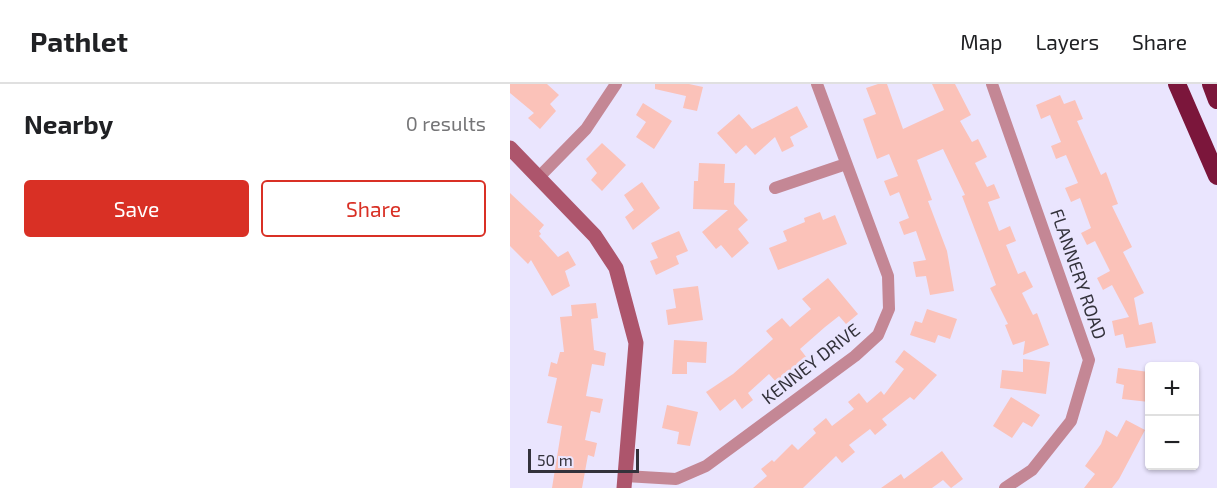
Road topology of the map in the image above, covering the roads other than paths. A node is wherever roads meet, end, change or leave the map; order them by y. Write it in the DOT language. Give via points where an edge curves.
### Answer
graph roads {
  1 [pos="616,84"];
  2 [pos="817,84"];
  3 [pos="992,84"];
  4 [pos="1177,84"];
  5 [pos="1211,84"];
  6 [pos="1217,100"];
  7 [pos="510,148"];
  8 [pos="846,164"];
  9 [pos="1217,176"];
  10 [pos="539,177"];
  11 [pos="775,188"];
  12 [pos="624,482"];
  13 [pos="1005,488"];
  1 -- 10 [label="street" via="586,129"];
  2 -- 8 [label="street, KENNEY DRIVE"];
  3 -- 13 [label="street, FLANNERY ROAD" via="1089,360 1071,420 1032,470"];
  4 -- 9 [label="highway"];
  5 -- 6 [label="highway"];
  7 -- 10 [label="street"];
  8 -- 11 [label="street"];
  8 -- 12 [label="street, KENNEY DRIVE" via="888,276 890,309 878,336 706,466 676,479"];
  10 -- 12 [label="street" via="595,236 616,268 636,343"];
}
